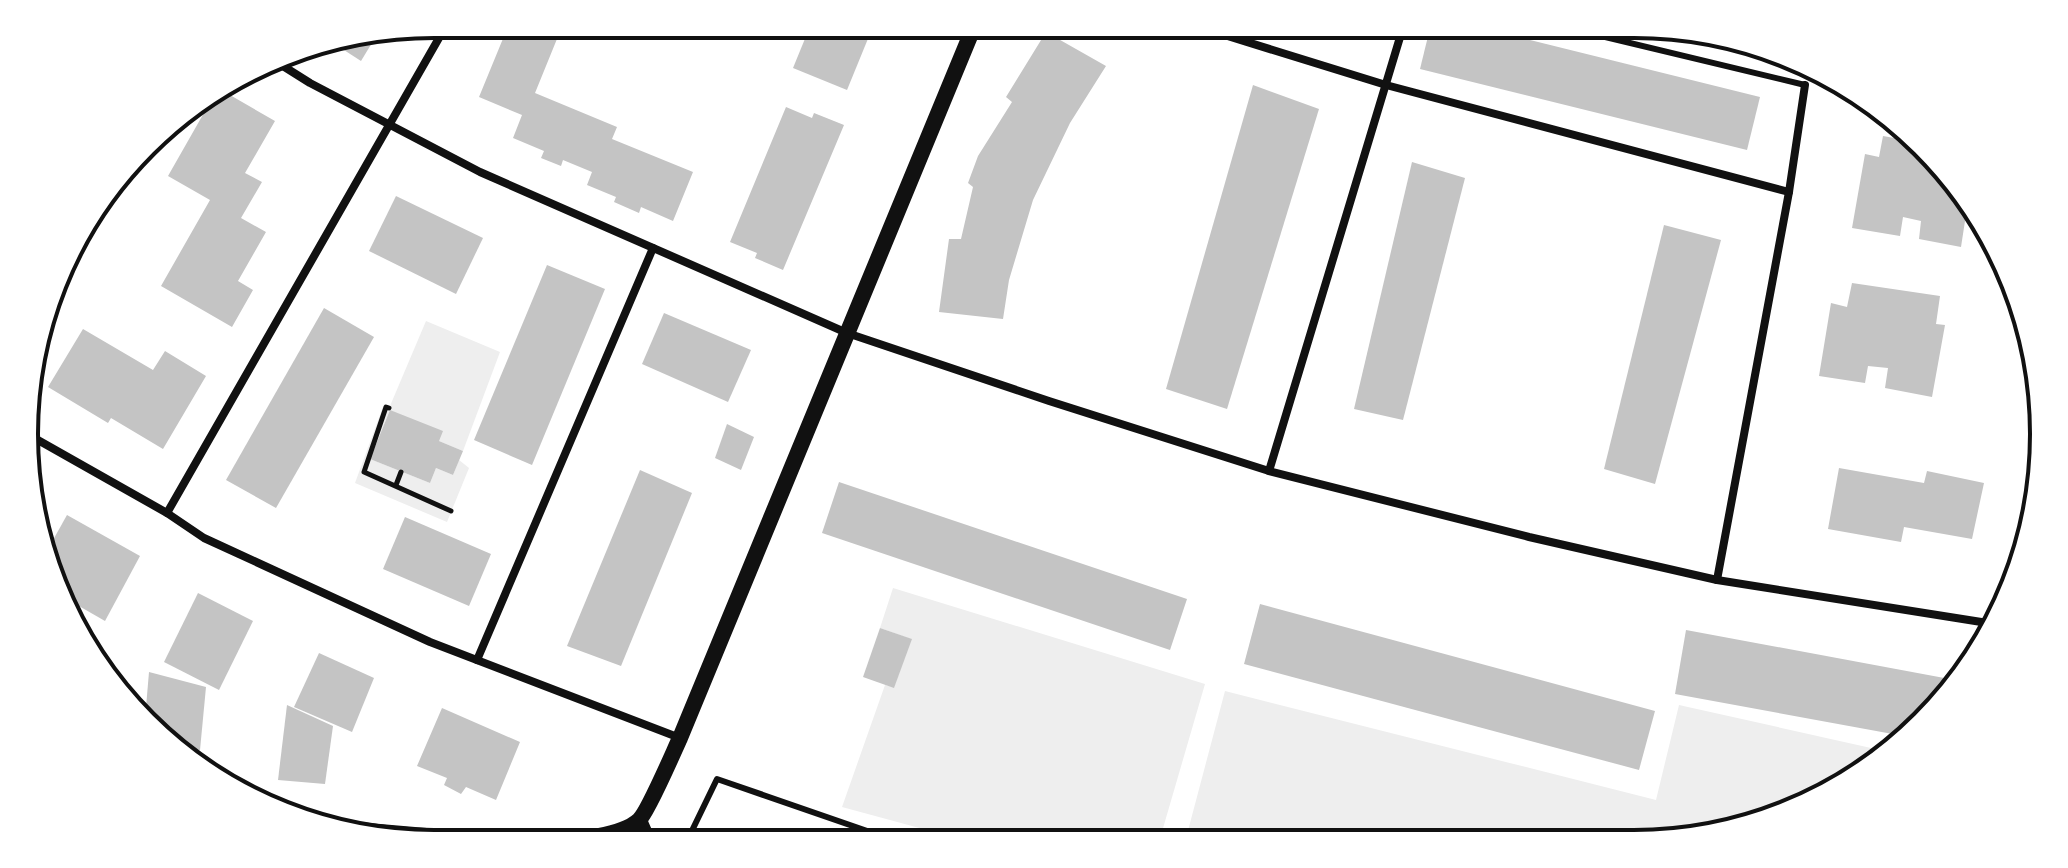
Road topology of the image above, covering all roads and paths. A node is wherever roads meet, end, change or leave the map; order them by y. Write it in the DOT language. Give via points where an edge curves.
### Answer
graph roads {
  1 [pos="439,38"];
  2 [pos="969,38"];
  3 [pos="1234,38"];
  4 [pos="1400,38"];
  5 [pos="1609,38"];
  6 [pos="285,67"];
  7 [pos="1386,85"];
  8 [pos="1805,85"];
  9 [pos="391,124"];
  10 [pos="1789,192"];
  11 [pos="653,248"];
  12 [pos="847,333"];
  13 [pos="389,408"];
  14 [pos="38,440"];
  15 [pos="1269,471"];
  16 [pos="401,472"];
  17 [pos="396,485"];
  18 [pos="451,511"];
  19 [pos="167,513"];
  20 [pos="1717,580"];
  21 [pos="1982,622"];
  22 [pos="477,660"];
  23 [pos="680,738"];
  24 [pos="640,820"];
  25 [pos="621,830"];
  26 [pos="644,830"];
  27 [pos="692,830"];
  28 [pos="864,830"];
  1 -- 9 [label="street"];
  2 -- 12 [label="main road"];
  3 -- 7 [label="street"];
  4 -- 7 [label="street"];
  5 -- 8 [label="lane"];
  6 -- 9 [label="street"];
  7 -- 10 [label="street"];
  7 -- 15 [label="street"];
  8 -- 10 [label="street"];
  9 -- 11 [label="street" via="480,172"];
  9 -- 19 [label="street"];
  10 -- 20 [label="street"];
  11 -- 12 [label="street"];
  11 -- 22 [label="street"];
  12 -- 15 [label="street"];
  12 -- 23 [label="main road"];
  13 -- 17 [label="path" via="364,472"];
  14 -- 19 [label="street"];
  15 -- 20 [label="street"];
  16 -- 17 [label="path"];
  17 -- 18 [label="path"];
  19 -- 22 [label="street" via="204,538"];
  20 -- 21 [label="street"];
  22 -- 23 [label="street"];
  23 -- 24 [label="main road"];
  24 -- 25 [label="main road"];
  24 -- 26 [label="street"];
  27 -- 28 [label="lane" via="717,779"];
}
